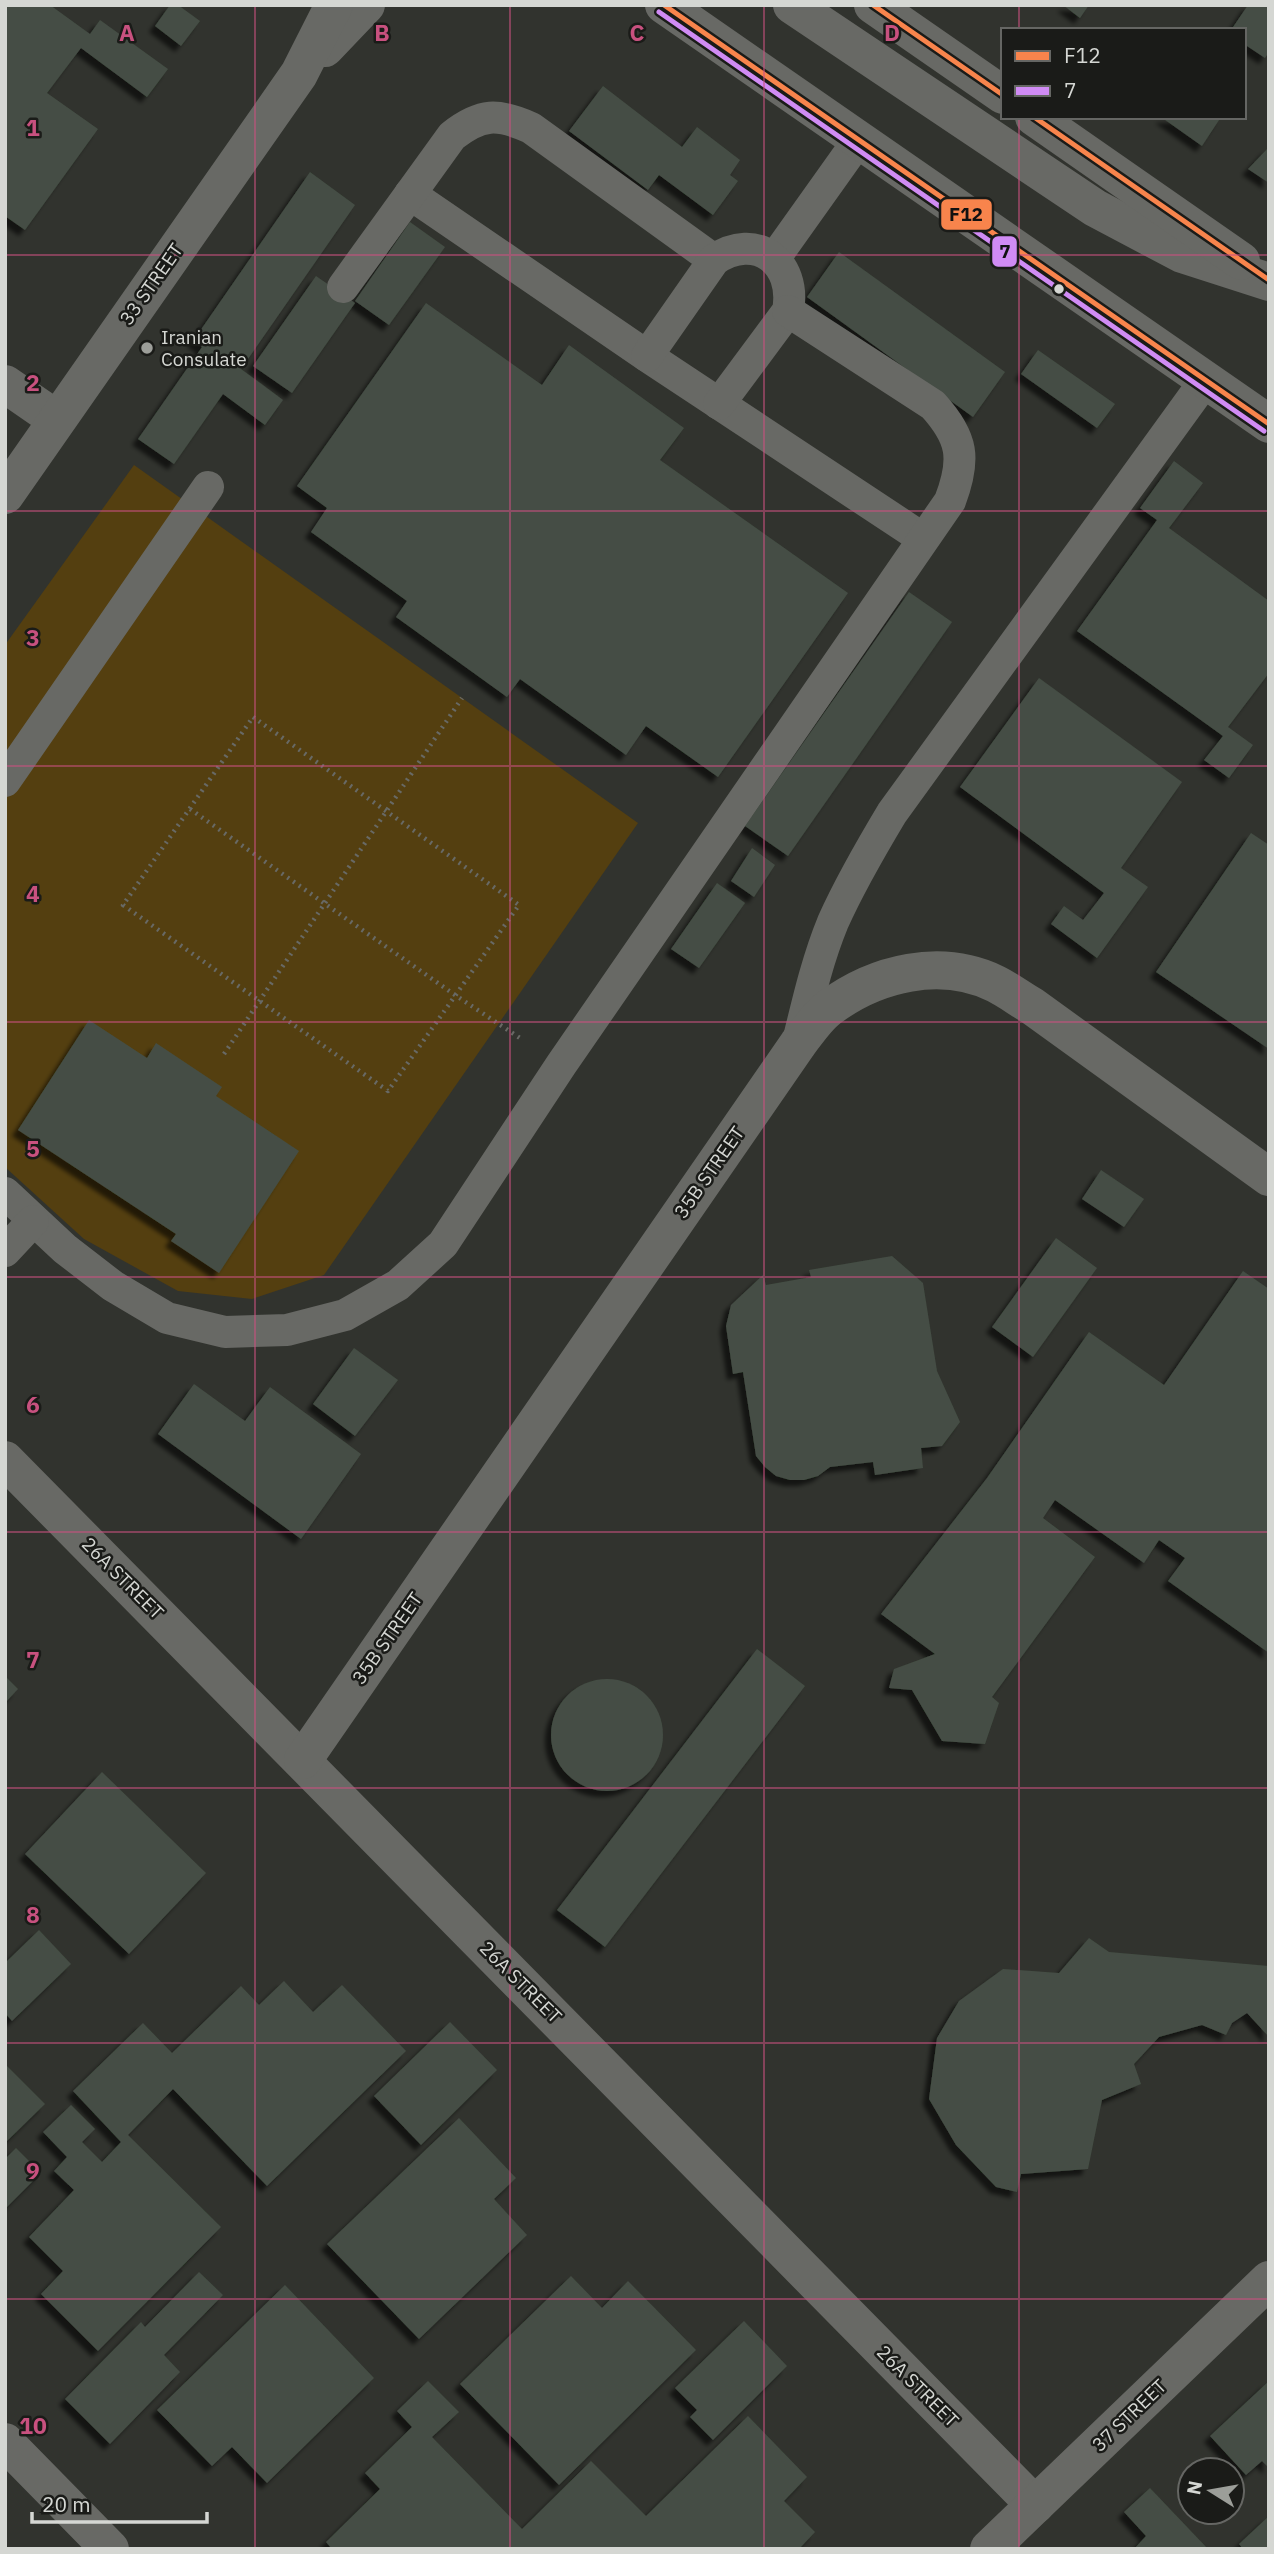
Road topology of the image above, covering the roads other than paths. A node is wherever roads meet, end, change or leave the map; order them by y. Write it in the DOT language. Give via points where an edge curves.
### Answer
graph roads {
  1 [pos="334,5"];
  2 [pos="366,5"];
  3 [pos="664,5"];
  4 [pos="792,5"];
  5 [pos="873,5"];
  6 [pos="299,74"];
  7 [pos="1001,94"];
  8 [pos="1037,119"];
  9 [pos="858,141"];
  10 [pos="410,194"];
  11 [pos="774,259"];
  12 [pos="714,260"];
  13 [pos="1269,281"];
  14 [pos="344,287"];
  15 [pos="788,311"];
  16 [pos="647,356"];
  17 [pos="1205,380"];
  18 [pos="5,384"];
  19 [pos="719,404"];
  20 [pos="56,419"];
  21 [pos="1269,424"];
  22 [pos="208,487"];
  23 [pos="5,495"];
  24 [pos="922,538"];
  25 [pos="5,781"];
  26 [pos="798,1044"];
  27 [pos="1269,1177"];
  28 [pos="5,1193"];
  29 [pos="33,1221"];
  30 [pos="5,1251"];
  31 [pos="5,1460"];
  32 [pos="303,1760"];
  33 [pos="1269,2280"];
  34 [pos="5,2442"];
  35 [pos="1035,2505"];
  36 [pos="110,2549"];
  37 [pos="989,2549"];
  1 -- 6 [label="street, 33 STREET"];
  2 -- 6 [label="street, 33 STREET"];
  3 -- 9 [label="street"];
  4 -- 13 [label="street" via="1095,208 1182,254"];
  5 -- 7 [label="street"];
  6 -- 20 [label="street, 33 STREET"];
  8 -- 13 [label="street"];
  9 -- 11 [label="lane"];
  9 -- 17 [label="street"];
  10 -- 12 [label="lane" via="452,136 469,122 511,119 531,128"];
  10 -- 14 [label="lane"];
  10 -- 16 [label="lane"];
  11 -- 12 [label="lane" via="738,248"];
  11 -- 15 [label="lane" via="789,284"];
  12 -- 16 [label="lane"];
  15 -- 19 [label="lane"];
  15 -- 24 [label="lane" via="933,405 951,425 960,450 959,477 950,501"];
  16 -- 19 [label="lane"];
  17 -- 21 [label="street"];
  17 -- 26 [label="lane" via="892,813 833,923 812,983"];
  18 -- 20 [label="street"];
  19 -- 24 [label="lane"];
  20 -- 23 [label="street, 33 STREET"];
  22 -- 25 [label="lane"];
  24 -- 29 [label="lane" via="443,1244 398,1285 345,1315 287,1330 225,1332 167,1318 113,1286"];
  26 -- 27 [label="street, 35B STREET" via="827,1009 864,985 906,972 951,971 994,983"];
  26 -- 32 [label="street, 35B STREET"];
  28 -- 29 [label="lane"];
  29 -- 30 [label="lane"];
  31 -- 32 [label="street, 26A STREET"];
  32 -- 35 [label="street, 26A STREET"];
  33 -- 35 [label="street, 37 STREET"];
  34 -- 36 [label="street"];
  35 -- 37 [label="street, 37 STREET"];
}
